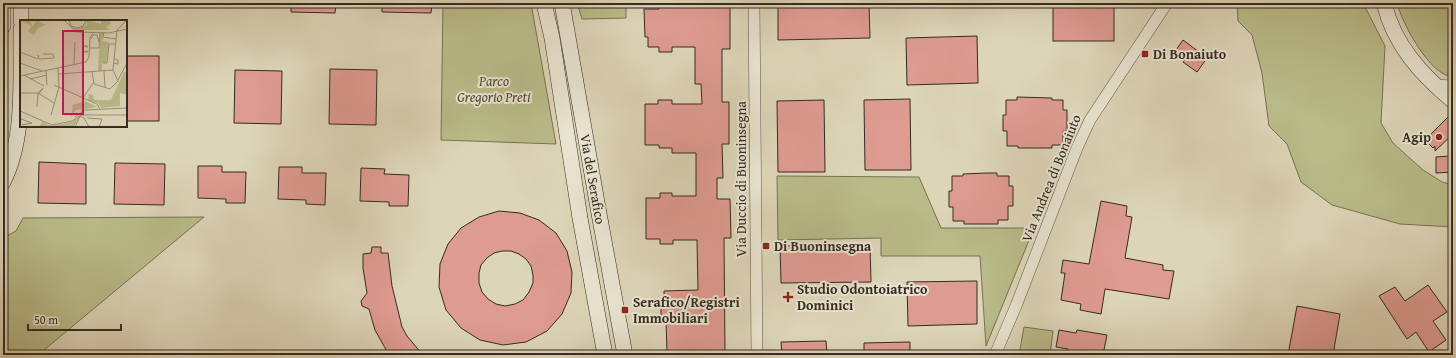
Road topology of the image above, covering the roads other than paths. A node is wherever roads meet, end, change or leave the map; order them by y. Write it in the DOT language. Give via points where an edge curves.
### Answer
graph roads {
  1 [pos="4,3"];
  2 [pos="22,3"];
  3 [pos="544,3"];
  4 [pos="562,3"];
  5 [pos="754,3"];
  6 [pos="1384,3"];
  7 [pos="1162,5"];
  8 [pos="21,20"];
  9 [pos="3,26"];
  10 [pos="20,62"];
  11 [pos="1434,85"];
  12 [pos="1453,86"];
  13 [pos="1453,101"];
  14 [pos="3,182"];
  15 [pos="606,355"];
  16 [pos="625,355"];
  17 [pos="757,355"];
  18 [pos="995,355"];
  1 -- 9 [label="street"];
  2 -- 8 [label="street"];
  3 -- 15 [label="street, Via del Serafico"];
  4 -- 16 [label="street, Via del Serafico"];
  5 -- 17 [label="street, Via Duccio di Buoninsegna"];
  6 -- 11 [label="street" via="1400,44 1411,61"];
  7 -- 18 [label="street, Via Andrea di Bonaiuto" via="1090,120"];
  10 -- 14 [label="street" via="18,128 12,159"];
  11 -- 12 [label="street"];
  11 -- 13 [label="street"];
}
